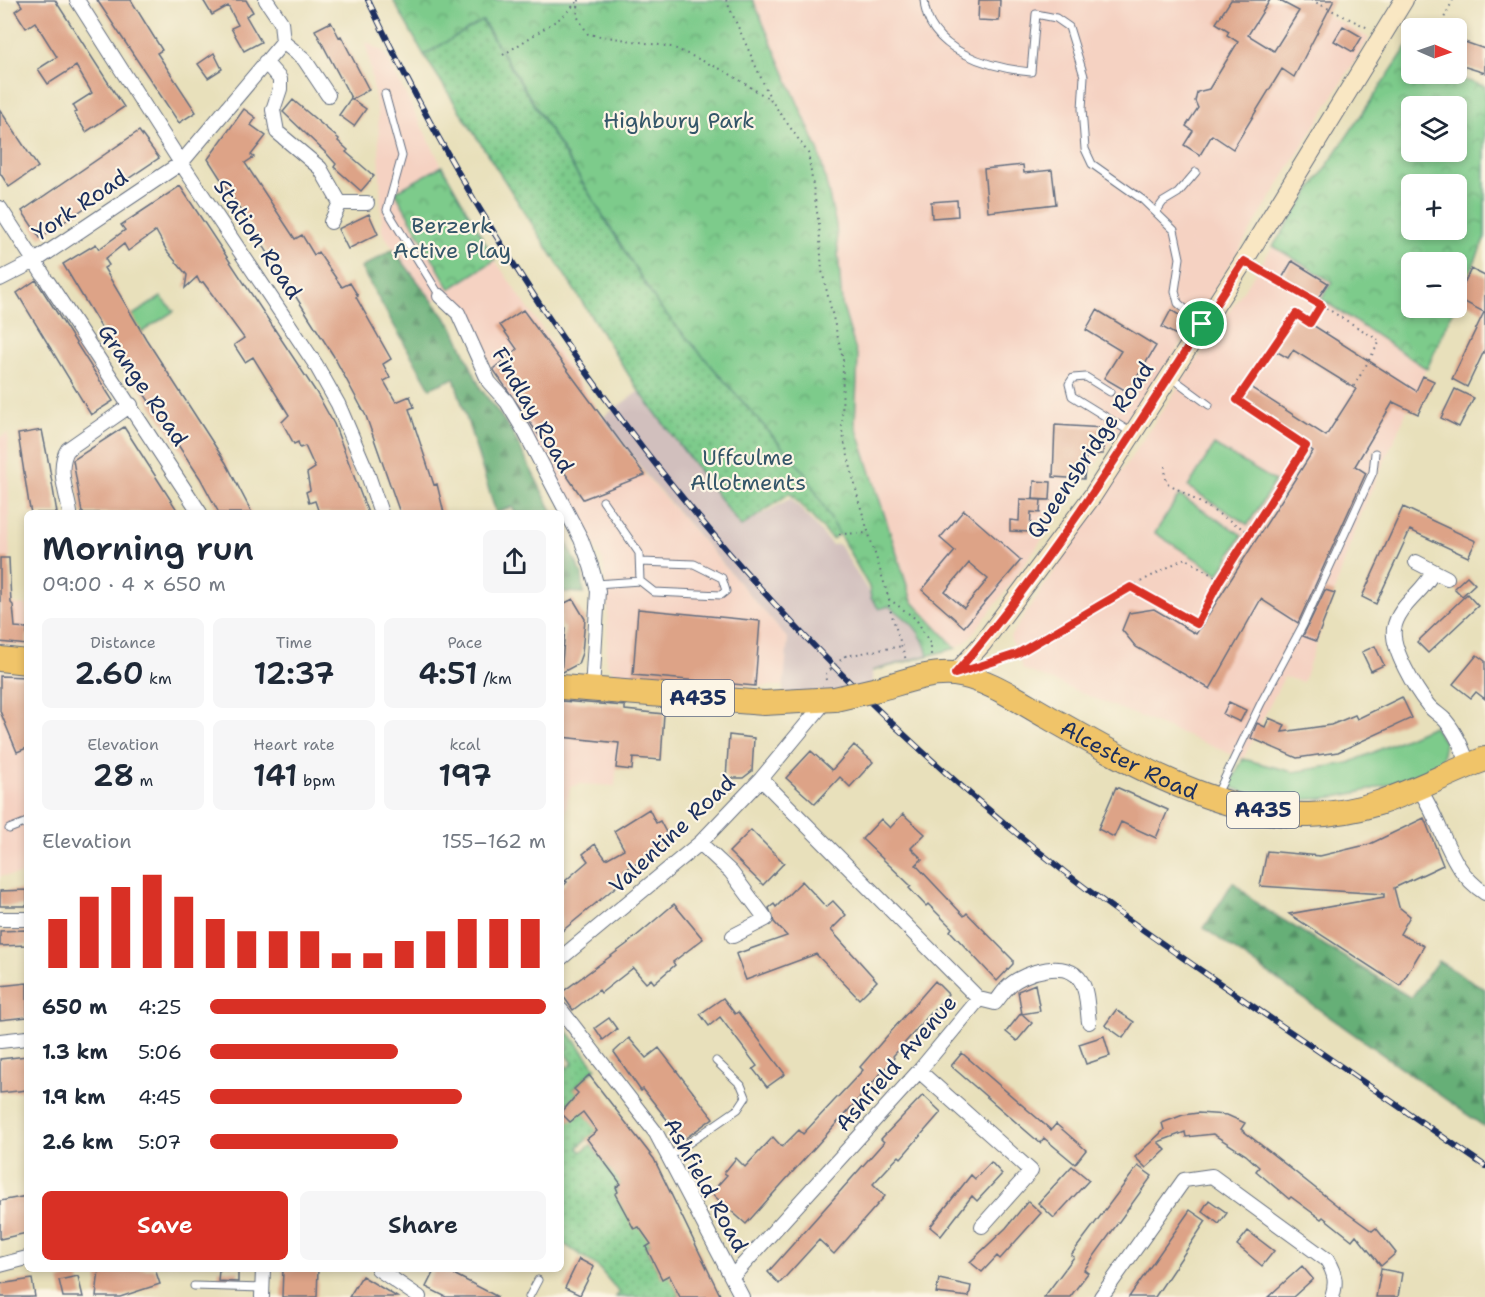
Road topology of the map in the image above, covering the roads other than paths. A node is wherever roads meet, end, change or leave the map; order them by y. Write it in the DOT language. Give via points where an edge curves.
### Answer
graph roads {
  1 [pos="77,0"];
  2 [pos="266,0"];
  3 [pos="924,0"];
  4 [pos="1404,0"];
  5 [pos="283,42"];
  6 [pos="265,62"];
  7 [pos="385,94"];
  8 [pos="327,95"];
  9 [pos="181,163"];
  10 [pos="1196,172"];
  11 [pos="340,203"];
  12 [pos="366,203"];
  13 [pos="0,208"];
  14 [pos="1156,212"];
  15 [pos="331,222"];
  16 [pos="35,261"];
  17 [pos="0,279"];
  18 [pos="440,296"];
  19 [pos="1202,324"];
  20 [pos="1169,375"];
  21 [pos="1110,392"];
  22 [pos="130,405"];
  23 [pos="1209,405"];
  24 [pos="1132,433"];
  25 [pos="1375,453"];
  26 [pos="603,501"];
  27 [pos="70,510"];
  28 [pos="198,510"];
  29 [pos="380,510"];
  30 [pos="640,562"];
  31 [pos="1416,562"];
  32 [pos="1433,572"];
  33 [pos="1447,578"];
  34 [pos="640,581"];
  35 [pos="596,584"];
  36 [pos="0,659"];
  37 [pos="24,662"];
  38 [pos="944,674"];
  39 [pos="564,687"];
  40 [pos="592,690"];
  41 [pos="828,700"];
  42 [pos="1477,762"];
  43 [pos="761,779"];
  44 [pos="1419,789"];
  45 [pos="1215,798"];
  46 [pos="24,823"];
  47 [pos="9,829"];
  48 [pos="700,843"];
  49 [pos="1485,893"];
  50 [pos="0,919"];
  51 [pos="24,919"];
  52 [pos="732,936"];
  53 [pos="564,956"];
  54 [pos="979,999"];
  55 [pos="564,1014"];
  56 [pos="1089,1022"];
  57 [pos="24,1038"];
  58 [pos="0,1041"];
  59 [pos="716,1061"];
  60 [pos="919,1071"];
  61 [pos="670,1156"];
  62 [pos="982,1226"];
  63 [pos="24,1259"];
  64 [pos="0,1265"];
  65 [pos="263,1272"];
  66 [pos="382,1272"];
  67 [pos="732,1276"];
  68 [pos="538,1280"];
  69 [pos="194,1286"];
  70 [pos="263,1292"];
  71 [pos="419,1297"];
  72 [pos="529,1297"];
  73 [pos="742,1297"];
  74 [pos="1101,1297"];
  75 [pos="1332,1297"];
  1 -- 9 [label="street, Station Road"];
  2 -- 5 [label="street" via="281,22"];
  3 -- 14 [label="lane" via="934,28 955,49 978,62 1005,69 1031,72 1036,14 1056,18 1069,27 1084,76 1085,149 1092,164"];
  4 -- 19 [label="street, Queensbridge Road"];
  5 -- 6 [label="street, York Road"];
  5 -- 8 [label="street" via="304,59"];
  6 -- 9 [label="street, York Road"];
  6 -- 11 [label="street" via="280,80 273,110 277,132 320,168"];
  7 -- 18 [label="lane" via="402,156 387,210"];
  9 -- 16 [label="street, York Road"];
  9 -- 29 [label="street, Station Road" via="327,384 362,459"];
  10 -- 14 [label="lane"];
  11 -- 12 [label="street"];
  11 -- 15 [label="street"];
  13 -- 16 [label="street, Grange Road"];
  14 -- 19 [label="lane" via="1174,230 1178,243 1178,303"];
  16 -- 17 [label="street, York Road"];
  16 -- 22 [label="street, Grange Road"];
  18 -- 35 [label="street, Findlay Road" via="458,314 489,382 525,432 581,539"];
  19 -- 20 [label="street, Queensbridge Road"];
  20 -- 23 [label="lane"];
  20 -- 24 [label="street, Queensbridge Road"];
  21 -- 24 [label="lane" via="1086,377 1073,378 1069,384 1072,396"];
  22 -- 27 [label="street" via="64,455"];
  22 -- 28 [label="street, Grange Road"];
  24 -- 38 [label="street, Queensbridge Road" via="1093,495 982,644"];
  25 -- 45 [label="lane" via="1373,472 1321,587"];
  26 -- 30 [label="lane" via="639,553"];
  30 -- 34 [label="lane"];
  30 -- 34 [label="lane" via="700,566 722,578 726,591 721,595 654,592"];
  31 -- 32 [label="street"];
  32 -- 33 [label="street"];
  32 -- 42 [label="street" via="1427,586 1401,612 1394,630 1395,643 1418,690"];
  34 -- 35 [label="lane"];
  35 -- 40 [label="street, Findlay Road"];
  36 -- 37 [label="highway"];
  38 -- 41 [label="highway, A435, bridge"];
  38 -- 45 [label="highway, Alcester Road / A435" via="999,689 1115,753"];
  39 -- 40 [label="highway, A435"];
  40 -- 41 [label="highway, A435" via="764,703"];
  41 -- 43 [label="street, Valentine Road"];
  42 -- 44 [label="highway, Alcester Road / A435"];
  43 -- 48 [label="street, Valentine Road"];
  43 -- 54 [label="street, Ashfield Avenue"];
  44 -- 45 [label="highway, Alcester Road / A435" via="1388,802 1308,815 1274,812"];
  44 -- 49 [label="street" via="1456,865 1468,882"];
  46 -- 47 [label="lane"];
  48 -- 52 [label="street" via="738,881 766,919"];
  48 -- 53 [label="street, Valentine Road"];
  50 -- 51 [label="street"];
  54 -- 56 [label="street" via="995,1002 1011,983 1049,968 1064,968 1082,982"];
  54 -- 60 [label="street, Ashfield Avenue"];
  55 -- 61 [label="street, Ashfield Road"];
  57 -- 58 [label="street"];
  59 -- 61 [label="lane" via="741,1084 746,1097 738,1109"];
  60 -- 62 [label="street" via="1030,1171"];
  60 -- 67 [label="street, Ashfield Avenue"];
  61 -- 67 [label="street, Ashfield Road"];
  63 -- 64 [label="street"];
  65 -- 70 [label="street"];
  66 -- 71 [label="street"];
  67 -- 73 [label="street, Ashfield Road"];
  68 -- 72 [label="lane"];
  69 -- 70 [label="lane"];
  74 -- 75 [label="street" via="1184,1180 1212,1176 1327,1260 1335,1274"];
}
